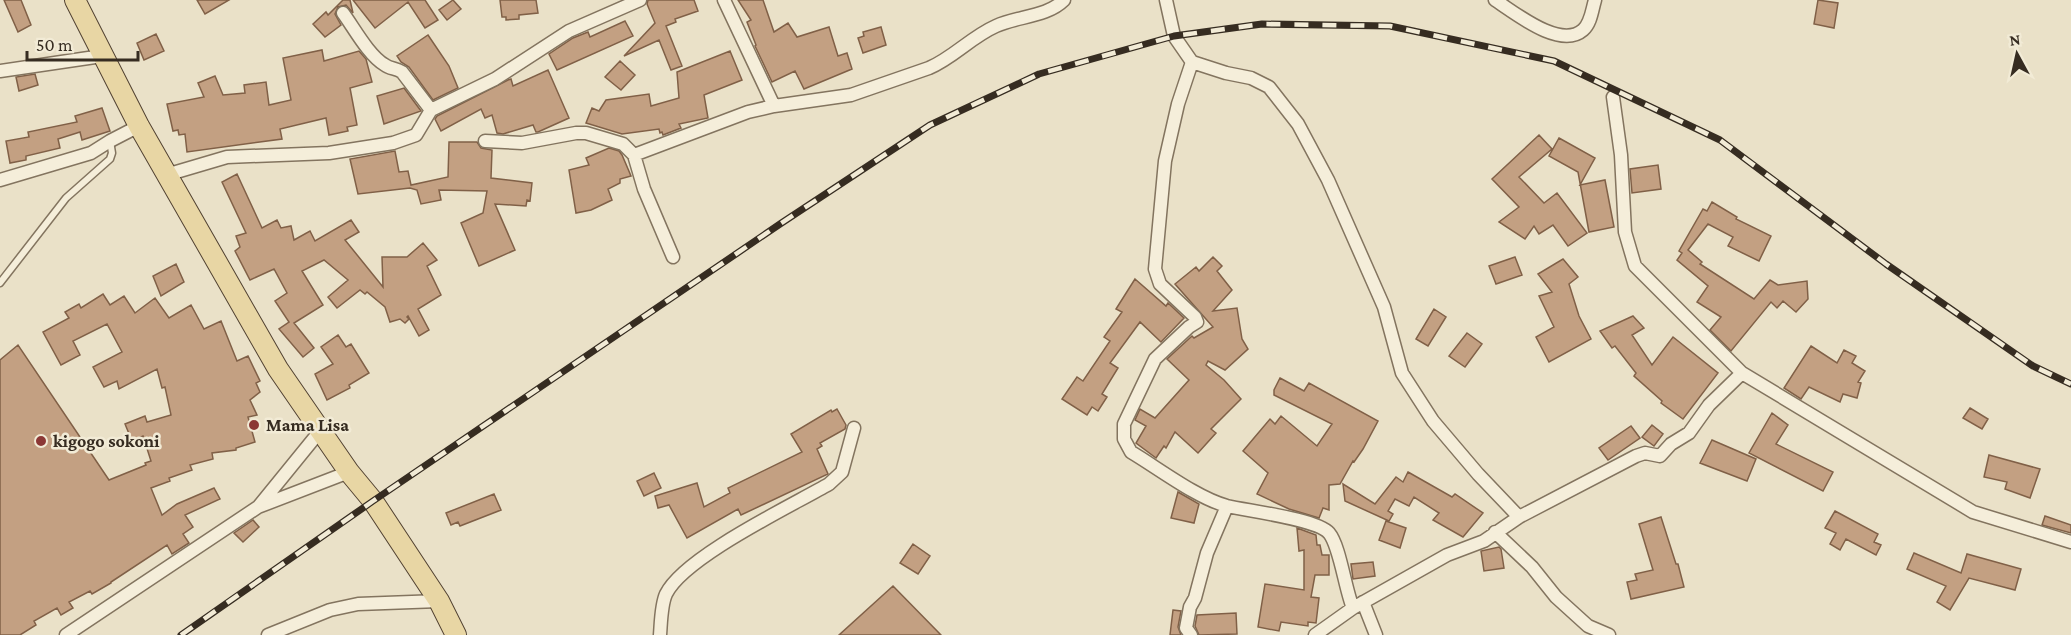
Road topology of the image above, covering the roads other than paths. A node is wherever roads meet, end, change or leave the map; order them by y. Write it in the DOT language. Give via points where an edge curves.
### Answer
graph roads {
  1 [pos="75,0"];
  2 [pos="640,0"];
  3 [pos="724,0"];
  4 [pos="1064,0"];
  5 [pos="1166,0"];
  6 [pos="1495,0"];
  7 [pos="1595,0"];
  8 [pos="343,13"];
  9 [pos="102,56"];
  10 [pos="1192,62"];
  11 [pos="0,70"];
  12 [pos="1613,97"];
  13 [pos="774,106"];
  14 [pos="431,110"];
  15 [pos="138,126"];
  16 [pos="110,141"];
  17 [pos="485,141"];
  18 [pos="634,154"];
  19 [pos="166,175"];
  20 [pos="0,180"];
  21 [pos="673,257"];
  22 [pos="0,283"];
  23 [pos="1742,372"];
  24 [pos="854,428"];
  25 [pos="320,430"];
  26 [pos="349,472"];
  27 [pos="1227,506"];
  28 [pos="258,507"];
  29 [pos="1519,517"];
  30 [pos="1495,532"];
  31 [pos="2071,542"];
  32 [pos="439,601"];
  33 [pos="1358,605"];
  34 [pos="662,634"];
  35 [pos="66,635"];
  36 [pos="268,635"];
  37 [pos="456,635"];
  38 [pos="1191,635"];
  39 [pos="1315,635"];
  40 [pos="1376,635"];
  41 [pos="1609,635"];
  1 -- 9 [label="main road"];
  2 -- 14 [label="street" via="569,31 495,79"];
  3 -- 13 [label="street"];
  4 -- 13 [label="street" via="1054,9 981,34 940,64 851,95"];
  5 -- 10 [label="street" via="1174,36"];
  6 -- 7 [label="street" via="1547,32 1571,36 1589,22"];
  8 -- 14 [label="street" via="374,56 402,72"];
  9 -- 11 [label="street"];
  9 -- 15 [label="main road"];
  10 -- 27 [label="street" via="1165,161 1155,269 1160,284 1197,322 1155,359 1124,424 1124,439 1131,452"];
  10 -- 29 [label="street" via="1251,78 1269,87 1298,124 1328,180 1384,307 1402,373 1433,421"];
  12 -- 23 [label="street" via="1625,232 1635,266"];
  13 -- 18 [label="street"];
  14 -- 19 [label="street" via="416,135 393,143 329,153 227,158"];
  15 -- 16 [label="street"];
  15 -- 19 [label="main road"];
  16 -- 20 [label="street" via="91,153"];
  16 -- 22 [label="lane" via="110,159 66,198"];
  17 -- 18 [label="street" via="522,143 586,133 618,141"];
  18 -- 21 [label="street" via="644,189"];
  19 -- 25 [label="main road" via="278,369"];
  23 -- 29 [label="street" via="1709,405 1689,433 1660,456 1636,456"];
  23 -- 31 [label="street" via="1973,512"];
  24 -- 34 [label="street" via="842,471 829,484 709,552 676,580 665,595"];
  25 -- 26 [label="main road"];
  25 -- 28 [label="street"];
  26 -- 28 [label="street"];
  26 -- 32 [label="main road" via="373,501"];
  27 -- 33 [label="street" via="1284,517 1327,531 1334,541 1348,597"];
  27 -- 38 [label="street" via="1190,607 1186,628"];
  28 -- 35 [label="street"];
  29 -- 30 [label="street"];
  30 -- 33 [label="street"];
  30 -- 41 [label="street" via="1588,626"];
  32 -- 36 [label="street" via="358,604 330,610"];
  32 -- 37 [label="main road"];
  33 -- 39 [label="street"];
  33 -- 40 [label="street"];
}
